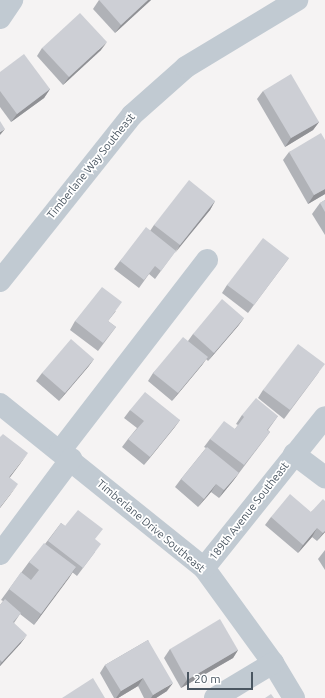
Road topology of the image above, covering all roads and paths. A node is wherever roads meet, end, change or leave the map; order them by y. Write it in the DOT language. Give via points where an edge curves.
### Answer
graph roads {
  1 [pos="12,0"];
  2 [pos="297,0"];
  3 [pos="0,18"];
  4 [pos="207,260"];
  5 [pos="0,282"];
  6 [pos="0,404"];
  7 [pos="325,417"];
  8 [pos="294,454"];
  9 [pos="65,455"];
  10 [pos="325,477"];
  11 [pos="0,554"];
  12 [pos="204,568"];
  13 [pos="273,663"];
  14 [pos="215,698"];
  15 [pos="294,698"];
  1 -- 3 [label="street"];
  2 -- 5 [label="street, Timberlane Way Southeast" via="186,67 132,115"];
  4 -- 9 [label="street"];
  6 -- 9 [label="street, Timberlane Drive Southeast"];
  7 -- 8 [label="street, 189th Avenue Southeast"];
  8 -- 10 [label="street, 189th Avenue Southeast"];
  8 -- 12 [label="street, 189th Avenue Southeast"];
  9 -- 11 [label="street"];
  9 -- 12 [label="street, Timberlane Drive Southeast"];
  12 -- 13 [label="street, Timberlane Drive Southeast"];
  13 -- 14 [label="street"];
  13 -- 15 [label="street, Timberlane Drive Southeast"];
}
